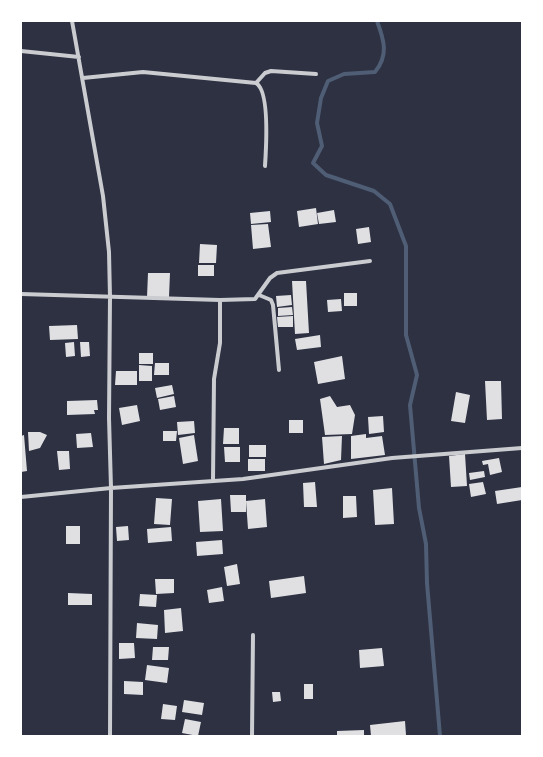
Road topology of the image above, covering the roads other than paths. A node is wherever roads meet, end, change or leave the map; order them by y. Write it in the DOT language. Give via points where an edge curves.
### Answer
graph roads {
  1 [pos="72,21"];
  2 [pos="21,51"];
  3 [pos="79,57"];
  4 [pos="316,74"];
  5 [pos="83,78"];
  6 [pos="256,83"];
  7 [pos="265,166"];
  8 [pos="370,261"];
  9 [pos="21,294"];
  10 [pos="259,295"];
  11 [pos="110,297"];
  12 [pos="220,300"];
  13 [pos="279,370"];
  14 [pos="522,448"];
  15 [pos="213,480"];
  16 [pos="111,488"];
  17 [pos="21,497"];
  18 [pos="253,635"];
  19 [pos="110,736"];
  20 [pos="252,736"];
  1 -- 3 [label="street"];
  2 -- 3 [label="street"];
  3 -- 5 [label="street"];
  4 -- 6 [label="street" via="271,71 265,73"];
  5 -- 6 [label="street" via="143,72"];
  5 -- 11 [label="street" via="103,196"];
  6 -- 7 [label="street" via="260,87 267,131"];
  8 -- 10 [label="street" via="275,274"];
  9 -- 11 [label="street"];
  10 -- 12 [label="street" via="253,299"];
  10 -- 13 [label="street" via="271,300 273,305"];
  11 -- 12 [label="street"];
  11 -- 16 [label="street"];
  12 -- 15 [label="street" via="220,343 214,379"];
  14 -- 15 [label="street" via="392,458 243,479"];
  15 -- 16 [label="street"];
  16 -- 17 [label="street"];
  16 -- 19 [label="street"];
  18 -- 20 [label="street"];
}
